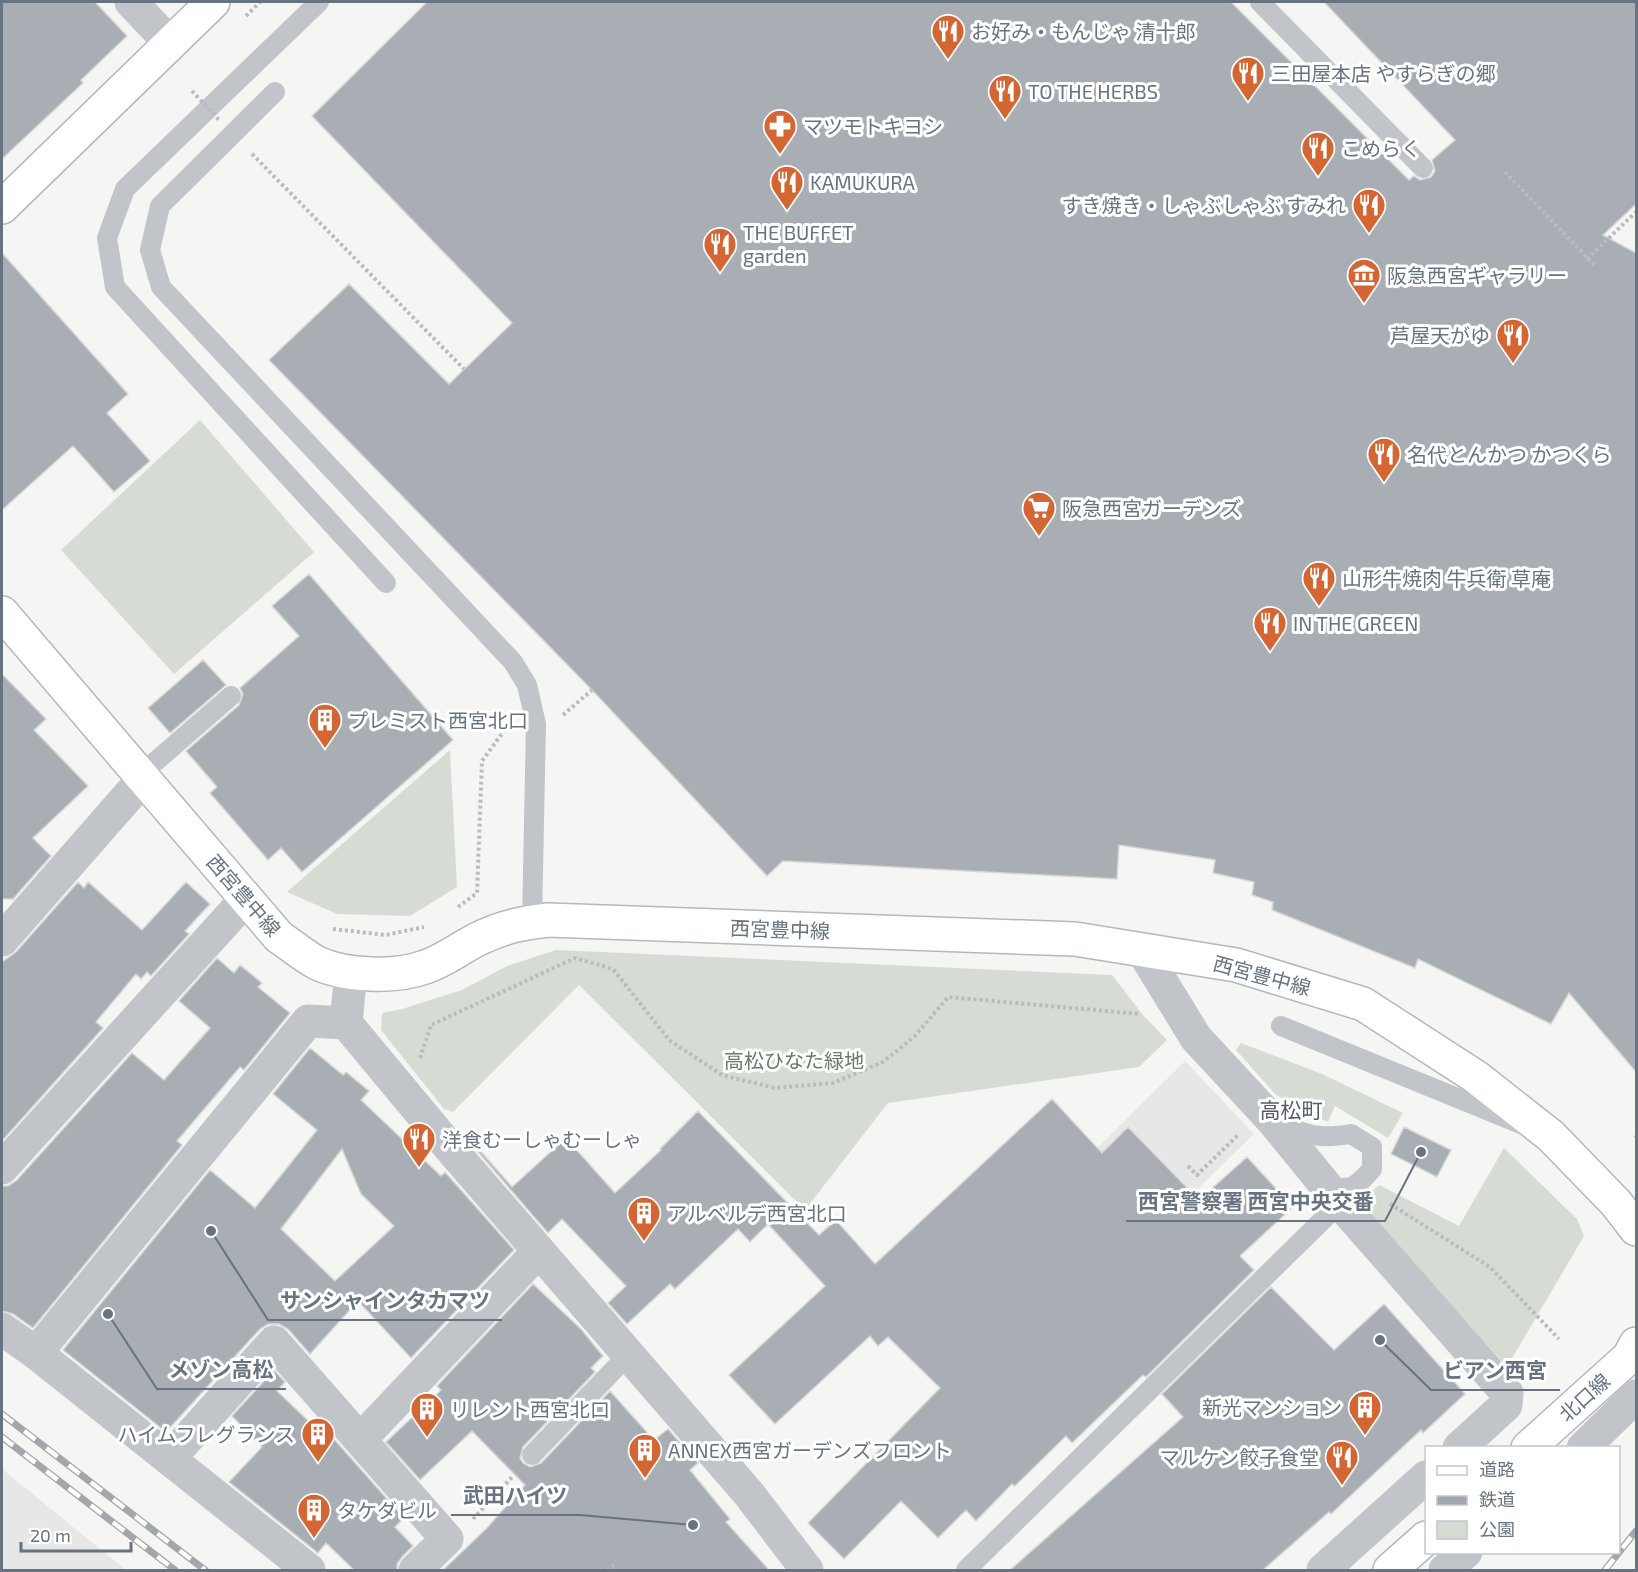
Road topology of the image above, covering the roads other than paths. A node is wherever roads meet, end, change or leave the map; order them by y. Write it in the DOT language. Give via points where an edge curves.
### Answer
graph roads {
  1 [pos="131,2"];
  2 [pos="213,2"];
  3 [pos="319,2"];
  4 [pos="1260,2"];
  5 [pos="170,43"];
  6 [pos="275,92"];
  7 [pos="1423,168"];
  8 [pos="2,207"];
  9 [pos="386,583"];
  10 [pos="2,613"];
  11 [pos="231,696"];
  12 [pos="142,776"];
  13 [pos="245,900"];
  14 [pos="532,922"];
  15 [pos="4,933"];
  16 [pos="1142,950"];
  17 [pos="351,972"];
  18 [pos="346,1023"];
  19 [pos="1281,1026"];
  20 [pos="1268,1116"];
  21 [pos="1551,1136"];
  22 [pos="2,1168"];
  23 [pos="1342,1204"];
  24 [pos="1636,1229"];
  25 [pos="538,1252"];
  26 [pos="2,1329"];
  27 [pos="1636,1344"];
  28 [pos="36,1353"];
  29 [pos="628,1355"];
  30 [pos="1636,1396"];
  31 [pos="360,1440"];
  32 [pos="1461,1446"];
  33 [pos="1530,1446"];
  34 [pos="1585,1446"];
  35 [pos="532,1455"];
  36 [pos="169,1459"];
  37 [pos="1425,1478"];
  38 [pos="1425,1539"];
  39 [pos="1464,1554"];
  40 [pos="309,1570"];
  41 [pos="415,1570"];
  42 [pos="807,1570"];
  43 [pos="966,1570"];
  44 [pos="1323,1570"];
  45 [pos="1390,1570"];
  46 [pos="1445,1570"];
  1 -- 5 [label="street"];
  2 -- 5 [label="main road"];
  3 -- 9 [label="lane" via="125,189 107,238 115,287"];
  4 -- 7 [label="lane"];
  5 -- 8 [label="main road"];
  6 -- 14 [label="lane" via="160,206 150,250 161,287 513,662 527,685 536,724"];
  10 -- 12 [label="main road, 西宮豊中線"];
  11 -- 12 [label="lane"];
  12 -- 13 [label="main road, 西宮豊中線"];
  12 -- 15 [label="street"];
  13 -- 17 [label="main road, 西宮豊中線" via="279,937 317,963"];
  13 -- 22 [label="street"];
  14 -- 16 [label="main road, 西宮豊中線" via="1075,939"];
  14 -- 17 [label="main road, 西宮豊中線" via="510,925 425,968"];
  16 -- 20 [label="street" via="1196,1038"];
  16 -- 21 [label="main road, 西宮豊中線" via="1236,965 1363,1004 1476,1077"];
  17 -- 18 [label="street"];
  18 -- 25 [label="street"];
  18 -- 28 [label="street" via="308,1021"];
  19 -- 21 [label="lane"];
  20 -- 23 [label="street"];
  20 -- 23 [label="lane" via="1308,1136 1351,1134 1371,1147 1372,1169 1357,1185 1342,1190"];
  21 -- 24 [label="main road, 西宮豊中線"];
  23 -- 32 [label="street" via="1507,1393 1506,1405"];
  23 -- 43 [label="lane"];
  25 -- 29 [label="street"];
  25 -- 31 [label="street"];
  26 -- 28 [label="street"];
  27 -- 33 [label="main road, 北口線" via="1629,1357"];
  28 -- 36 [label="street"];
  29 -- 35 [label="lane"];
  29 -- 42 [label="street" via="749,1494"];
  30 -- 34 [label="street"];
  31 -- 36 [label="street" via="274,1342"];
  31 -- 41 [label="street" via="447,1539"];
  36 -- 40 [label="street"];
  37 -- 44 [label="street"];
  38 -- 45 [label="main road"];
  39 -- 46 [label="street"];
}
